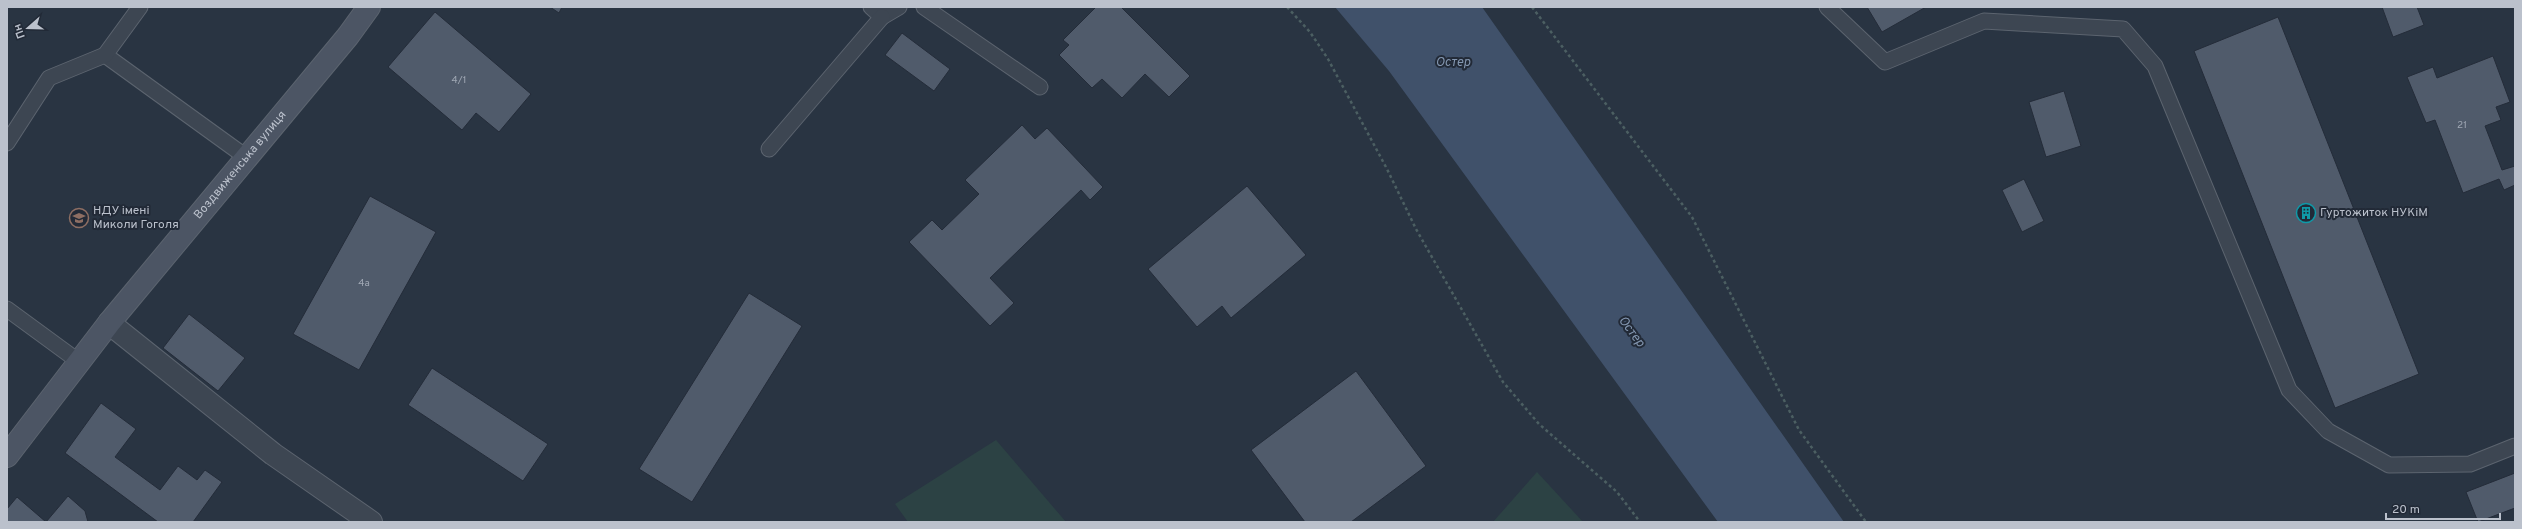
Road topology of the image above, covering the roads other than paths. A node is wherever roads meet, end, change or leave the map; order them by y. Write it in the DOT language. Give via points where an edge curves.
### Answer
graph roads {
  1 [pos="140,7"];
  2 [pos="369,7"];
  3 [pos="899,7"];
  4 [pos="924,7"];
  5 [pos="1826,7"];
  6 [pos="876,12"];
  7 [pos="105,55"];
  8 [pos="1040,86"];
  9 [pos="7,143"];
  10 [pos="770,149"];
  11 [pos="246,157"];
  12 [pos="7,309"];
  13 [pos="108,323"];
  14 [pos="78,361"];
  15 [pos="2515,446"];
  16 [pos="7,456"];
  17 [pos="371,522"];
  1 -- 7 [label="lane"];
  2 -- 11 [label="street, Воздвиженська вулиця" via="348,36"];
  3 -- 6 [label="lane"];
  4 -- 8 [label="lane"];
  5 -- 15 [label="lane" via="1885,62 1984,21 2123,29 2155,66 2289,390 2328,431 2389,465 2470,464"];
  6 -- 10 [label="lane"];
  7 -- 9 [label="lane" via="49,78"];
  7 -- 11 [label="lane"];
  11 -- 13 [label="street, Воздвиженська вулиця"];
  12 -- 14 [label="lane"];
  13 -- 14 [label="street, Воздвиженська вулиця"];
  13 -- 17 [label="street" via="273,454"];
  14 -- 16 [label="street, Воздвиженська вулиця"];
}
